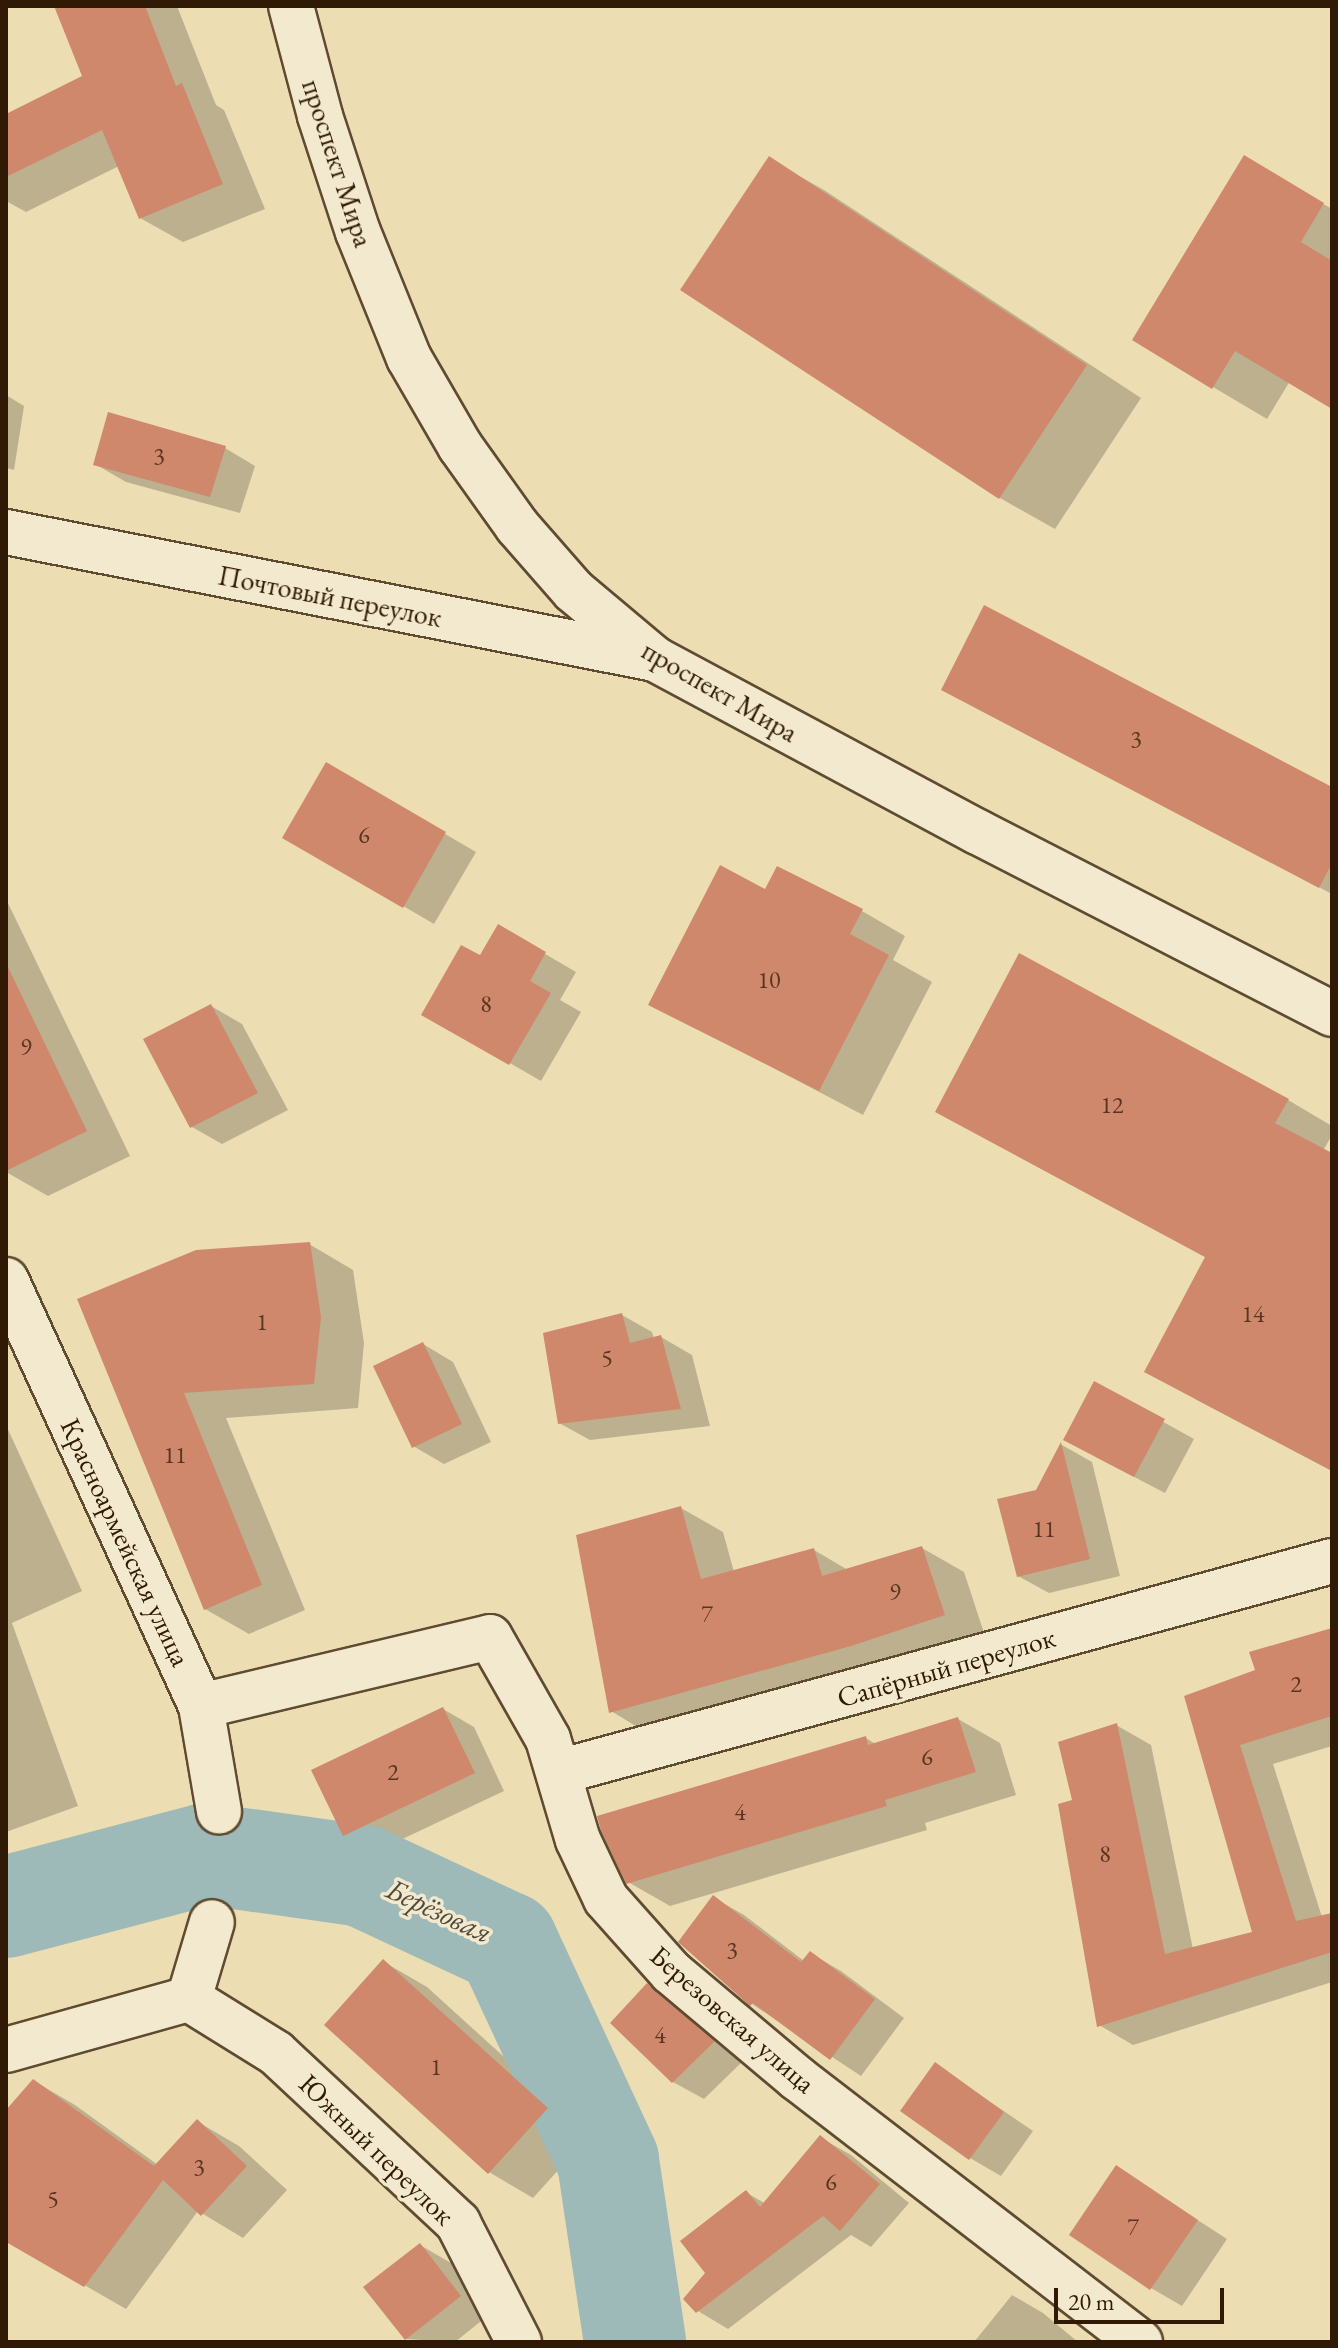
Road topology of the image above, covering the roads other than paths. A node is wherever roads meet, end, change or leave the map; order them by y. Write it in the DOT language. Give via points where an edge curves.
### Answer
graph roads {
  1 [pos="291,6"];
  2 [pos="6,532"];
  3 [pos="655,659"];
  4 [pos="1332,1014"];
  5 [pos="6,1280"];
  6 [pos="1332,1561"];
  7 [pos="201,1706"];
  8 [pos="559,1772"];
  9 [pos="219,1811"];
  10 [pos="212,1922"];
  11 [pos="189,1999"];
  12 [pos="6,2050"];
  13 [pos="519,2342"];
  14 [pos="1140,2342"];
  1 -- 3 [label="street, проспект Мира" via="358,232 409,358 460,446 517,526 574,591"];
  2 -- 3 [label="street, Почтовый переулок"];
  3 -- 4 [label="street, проспект Мира"];
  5 -- 7 [label="street, Красноармейская улица"];
  6 -- 8 [label="street, Сапёрный переулок"];
  7 -- 8 [label="street, Березовская улица" via="490,1637 548,1739"];
  7 -- 9 [label="street, Красноармейская улица"];
  8 -- 14 [label="street, Березовская улица" via="578,1840 606,1899 671,1972 797,2078"];
  10 -- 11 [label="street"];
  11 -- 12 [label="street"];
  11 -- 13 [label="street, Южный переулок" via="276,2053 458,2223"];
}
